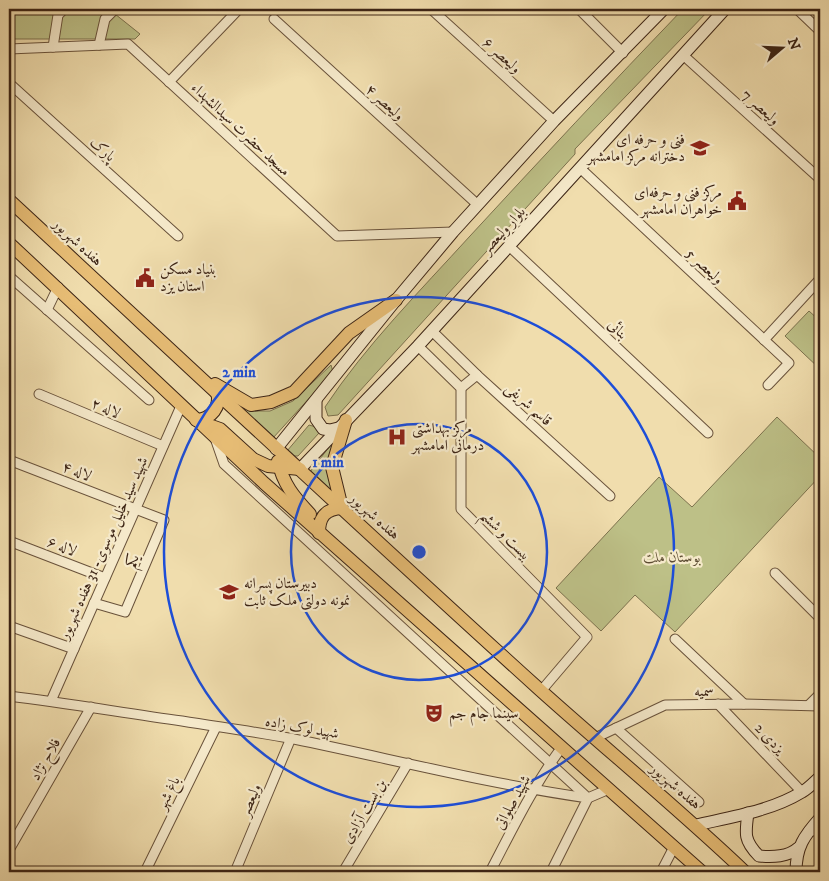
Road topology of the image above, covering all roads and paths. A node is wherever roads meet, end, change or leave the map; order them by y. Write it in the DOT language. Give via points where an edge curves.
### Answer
graph roads {
  1 [pos="64,9"];
  2 [pos="115,9"];
  3 [pos="239,9"];
  4 [pos="431,9"];
  5 [pos="579,9"];
  6 [pos="664,9"];
  7 [pos="726,9"];
  8 [pos="797,9"];
  9 [pos="274,19"];
  10 [pos="820,31"];
  11 [pos="99,45"];
  12 [pos="53,47"];
  13 [pos="9,49"];
  14 [pos="623,53"];
  15 [pos="683,55"];
  16 [pos="169,82"];
  17 [pos="9,83"];
  18 [pos="554,121"];
  19 [pos="580,168"];
  20 [pos="820,179"];
  21 [pos="9,200"];
  22 [pos="478,205"];
  23 [pos="453,232"];
  24 [pos="178,236"];
  25 [pos="9,243"];
  26 [pos="509,246"];
  27 [pos="9,276"];
  28 [pos="820,279"];
  29 [pos="58,287"];
  30 [pos="396,300"];
  31 [pos="47,310"];
  32 [pos="432,331"];
  33 [pos="764,340"];
  34 [pos="418,346"];
  35 [pos="194,371"];
  36 [pos="477,375"];
  37 [pos="768,385"];
  38 [pos="461,388"];
  39 [pos="217,392"];
  40 [pos="39,394"];
  41 [pos="149,400"];
  42 [pos="316,401"];
  43 [pos="181,406"];
  44 [pos="196,420"];
  45 [pos="342,424"];
  46 [pos="708,433"];
  47 [pos="215,438"];
  48 [pos="163,446"];
  49 [pos="276,449"];
  50 [pos="9,460"];
  51 [pos="280,468"];
  52 [pos="300,469"];
  53 [pos="610,496"];
  54 [pos="136,508"];
  55 [pos="342,508"];
  56 [pos="320,532"];
  57 [pos="9,541"];
  58 [pos="347,557"];
  59 [pos="338,568"];
  60 [pos="775,574"];
  61 [pos="105,578"];
  62 [pos="94,603"];
  63 [pos="820,618"];
  64 [pos="9,626"];
  65 [pos="675,639"];
  66 [pos="74,649"];
  67 [pos="541,690"];
  68 [pos="820,694"];
  69 [pos="9,696"];
  70 [pos="51,701"];
  71 [pos="718,704"];
  72 [pos="744,704"];
  73 [pos="809,705"];
  74 [pos="820,706"];
  75 [pos="91,707"];
  76 [pos="216,727"];
  77 [pos="616,728"];
  78 [pos="291,738"];
  79 [pos="595,738"];
  80 [pos="562,747"];
  81 [pos="408,763"];
  82 [pos="550,763"];
  83 [pos="820,777"];
  84 [pos="609,789"];
  85 [pos="534,790"];
  86 [pos="802,792"];
  87 [pos="588,798"];
  88 [pos="699,802"];
  89 [pos="748,813"];
  90 [pos="820,818"];
  91 [pos="696,825"];
  92 [pos="815,831"];
  93 [pos="674,847"];
  94 [pos="798,848"];
  95 [pos="9,850"];
  96 [pos="145,872"];
  97 [pos="235,872"];
  98 [pos="343,872"];
  99 [pos="490,872"];
  100 [pos="551,872"];
  101 [pos="661,872"];
  102 [pos="702,872"];
  103 [pos="745,872"];
  104 [pos="796,872"];
  1 -- 12 [label="street" via="58,15"];
  2 -- 11 [label="street" via="106,19"];
  3 -- 16 [label="street"];
  4 -- 18 [label="street, ولیعصر ۶"];
  5 -- 14 [label="street"];
  6 -- 14 [label="main road"];
  7 -- 15 [label="main road, بلوار ولیعصر"];
  8 -- 10 [label="street"];
  9 -- 22 [label="street, ولیعصر ۴"];
  11 -- 12 [label="street, مسجد حضرت سیدالشهداء"];
  11 -- 16 [label="street, مسجد حضرت سیدالشهداء" via="128,44"];
  12 -- 13 [label="street, مسجد حضرت سیدالشهداء"];
  14 -- 18 [label="main road"];
  15 -- 19 [label="main road, بلوار ولیعصر"];
  15 -- 20 [label="street, ولیعصر 7"];
  16 -- 23 [label="street, مسجد حضرت سیدالشهداء" via="337,236"];
  17 -- 24 [label="street, پارک"];
  18 -- 22 [label="main road"];
  19 -- 26 [label="main road, بلوار ولیعصر"];
  19 -- 33 [label="street, ولیعصر 5"];
  21 -- 35 [label="main road, هفده شهریور"];
  22 -- 23 [label="main road"];
  23 -- 30 [label="main road"];
  25 -- 29 [label="main road"];
  26 -- 32 [label="main road, بلوار ولیعصر"];
  26 -- 46 [label="street, بنائی"];
  27 -- 31 [label="street"];
  28 -- 33 [label="street"];
  29 -- 31 [label="street"];
  29 -- 43 [label="main road"];
  30 -- 35 [label="main road" via="350,333 294,392 272,402 251,404"];
  30 -- 42 [label="main road"];
  31 -- 41 [label="street"];
  32 -- 34 [label="main road, بلوار ولیعصر"];
  32 -- 36 [label="street, قاسم شریفی"];
  33 -- 37 [label="street, ولیعصر 5" via="789,364"];
  34 -- 38 [label="street"];
  34 -- 45 [label="main road, بلوار ولیعصر"];
  35 -- 39 [label="main road, هفده شهریور"];
  36 -- 38 [label="street"];
  36 -- 53 [label="street, قاسم شریفی"];
  38 -- 67 [label="street, بیست و ششم" via="461,509 587,637"];
  39 -- 44 [label="main road" via="218,404 213,414"];
  39 -- 49 [label="main road, هفده شهریور"];
  40 -- 48 [label="street, لاله ۲"];
  42 -- 45 [label="main road" via="316,419 323,429 330,430"];
  42 -- 49 [label="main road"];
  43 -- 44 [label="main road"];
  43 -- 48 [label="street, شهید سید خلیل موسوی- 31 هفده شهریور"];
  44 -- 47 [label="main road"];
  44 -- 51 [label="main road" via="220,429 254,459"];
  45 -- 52 [label="main road, بلوار ولیعصر"];
  45 -- 55 [label="main road" via="332,467"];
  47 -- 56 [label="main road"];
  47 -- 59 [label="street" via="224,464"];
  48 -- 54 [label="street, شهید سید خلیل موسوی- 31 هفده شهریور"];
  49 -- 51 [label="main road"];
  49 -- 52 [label="main road, هفده شهریور"];
  50 -- 54 [label="street, لاله ۴"];
  51 -- 52 [label="main road"];
  51 -- 56 [label="main road" via="291,494 311,515"];
  52 -- 55 [label="main road, هفده شهریور"];
  54 -- 61 [label="street, شهید سید خلیل موسوی- 31 هفده شهریور"];
  54 -- 62 [label="street, یکم" via="164,520 125,612"];
  55 -- 56 [label="main road" via="334,508 322,516"];
  55 -- 67 [label="main road, هفده شهریور"];
  56 -- 58 [label="main road"];
  57 -- 61 [label="street, لاله ۶"];
  58 -- 59 [label="street"];
  58 -- 80 [label="main road"];
  59 -- 82 [label="street"];
  60 -- 63 [label="street"];
  61 -- 62 [label="street, شهید سید خلیل موسوی- 31 هفده شهریور"];
  62 -- 66 [label="street, شهید سید خلیل موسوی- 31 هفده شهریور"];
  64 -- 66 [label="street"];
  65 -- 72 [label="street"];
  66 -- 70 [label="street, شهید سید خلیل موسوی- 31 هفده شهریور"];
  67 -- 79 [label="main road, هفده شهریور"];
  68 -- 73 [label="street"];
  69 -- 70 [label="street, شهید لوک زاده"];
  70 -- 75 [label="street, شهید لوک زاده"];
  71 -- 72 [label="street, سمیه"];
  71 -- 77 [label="street, سمیه" via="665,705"];
  71 -- 86 [label="street, یزدی 2"];
  72 -- 73 [label="street, سمیه"];
  73 -- 74 [label="street, سمیه"];
  75 -- 76 [label="street, شهید لوک زاده"];
  75 -- 95 [label="street, فلاح نژاد"];
  76 -- 78 [label="street, شهید لوک زاده"];
  76 -- 96 [label="street, باغ شهر"];
  77 -- 79 [label="street, سمیه"];
  77 -- 88 [label="street"];
  78 -- 81 [label="street, شهید لوک زاده"];
  78 -- 97 [label="street, ولیعصر"];
  79 -- 91 [label="main road, هفده شهریور"];
  80 -- 82 [label="street, شهید صلواتی"];
  80 -- 84 [label="main road"];
  81 -- 85 [label="street, شهید لوک زاده"];
  81 -- 98 [label="street, بن بست آزادی"];
  82 -- 85 [label="street, شهید صلواتی"];
  82 -- 87 [label="street"];
  83 -- 86 [label="main road"];
  84 -- 87 [label="street"];
  84 -- 93 [label="main road"];
  85 -- 87 [label="street, شهید لوک زاده"];
  85 -- 99 [label="street, شهید صلواتی"];
  86 -- 89 [label="main road"];
  87 -- 100 [label="street"];
  89 -- 91 [label="main road"];
  89 -- 94 [label="main road" via="748,845 759,856 774,857 792,853"];
  90 -- 92 [label="main road"];
  91 -- 103 [label="main road, هفده شهریور"];
  92 -- 94 [label="main road"];
  93 -- 101 [label="street"];
  93 -- 102 [label="main road"];
  94 -- 104 [label="main road"];
}
